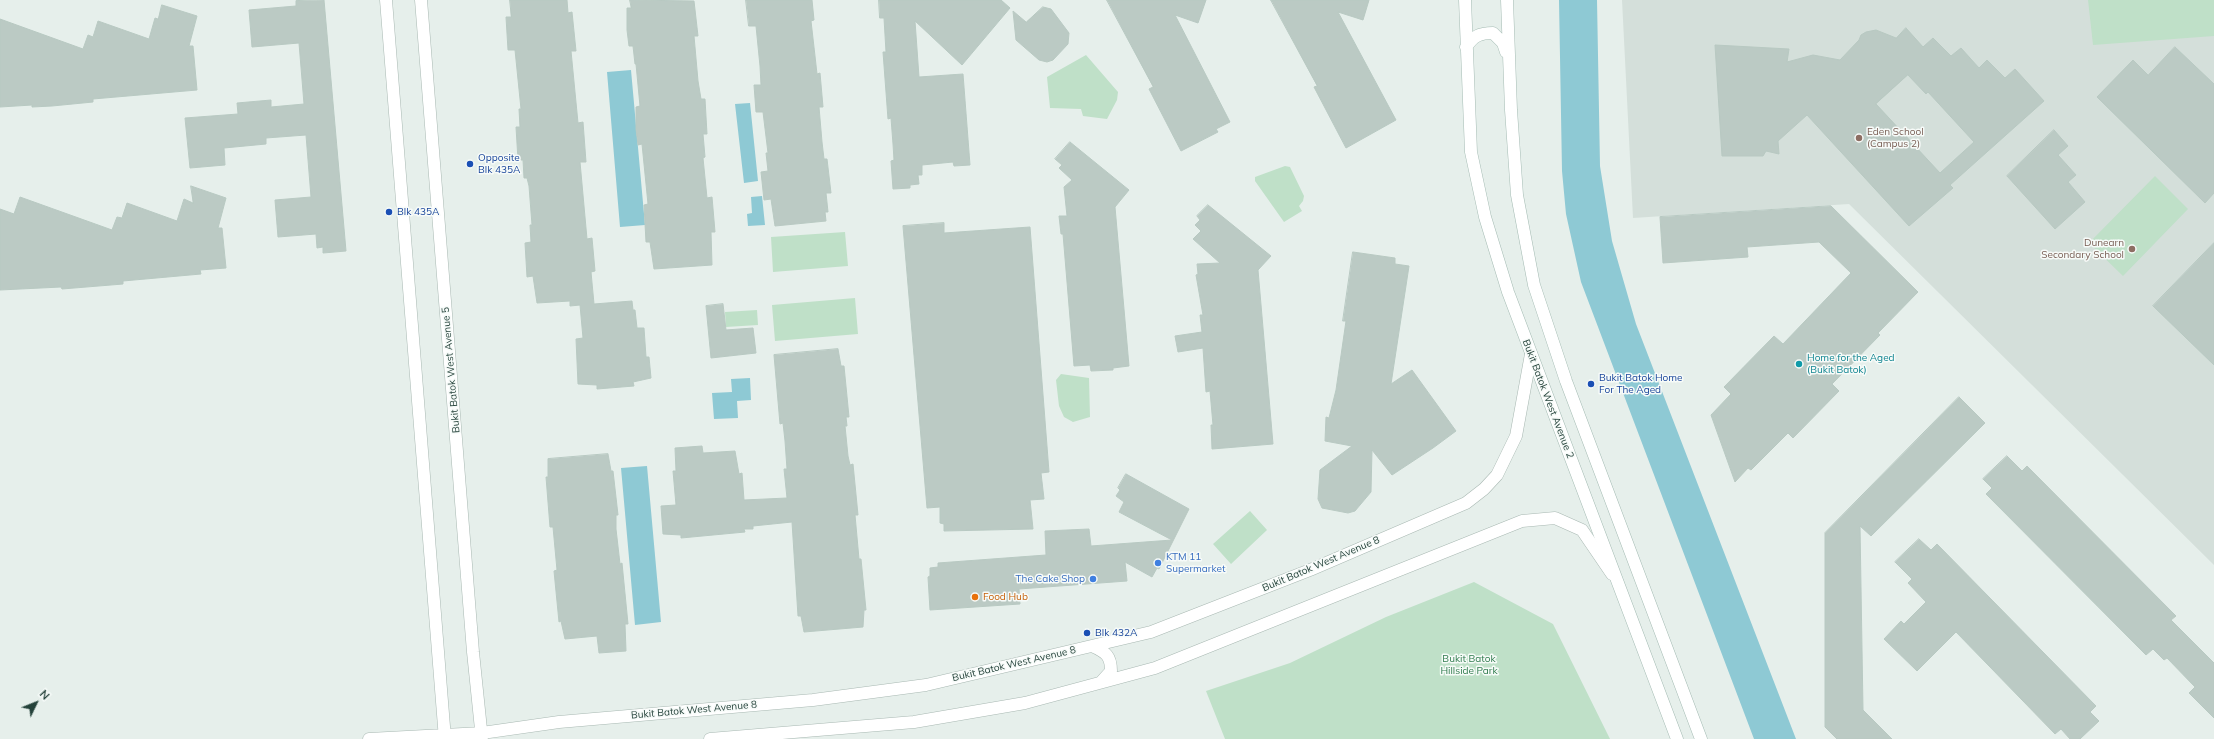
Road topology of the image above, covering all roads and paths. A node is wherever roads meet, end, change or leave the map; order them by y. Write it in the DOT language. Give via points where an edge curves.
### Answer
graph roads {
  1 [pos="386,0"];
  2 [pos="421,0"];
  3 [pos="1465,0"];
  4 [pos="1507,0"];
  5 [pos="1466,48"];
  6 [pos="1509,60"];
  7 [pos="1531,354"];
  8 [pos="1616,580"];
  9 [pos="1092,646"];
  10 [pos="1101,682"];
  11 [pos="482,736"];
  12 [pos="445,738"];
  13 [pos="369,739"];
  14 [pos="710,739"];
  15 [pos="1677,739"];
  16 [pos="1701,739"];
  1 -- 12 [label="street"];
  2 -- 11 [label="street, Bukit Batok West Avenue 5" via="473,652"];
  3 -- 5 [label="street, Bukit Batok West Avenue 2"];
  4 -- 6 [label="street"];
  5 -- 6 [label="street" via="1474,36 1493,33 1503,43"];
  5 -- 7 [label="street, Bukit Batok West Avenue 2" via="1473,159 1485,217 1508,292"];
  6 -- 16 [label="street" via="1517,195 1534,284 1566,381"];
  7 -- 8 [label="street, Bukit Batok West Avenue 2"];
  7 -- 9 [label="street, Bukit Batok West Avenue 8" via="1516,436 1497,475 1466,503 1310,570 1151,632"];
  8 -- 10 [label="street" via="1582,530 1555,518 1522,521 1155,668"];
  8 -- 15 [label="street, Bukit Batok West Avenue 2"];
  9 -- 10 [label="street" via="1105,652 1111,661 1111,671"];
  9 -- 11 [label="street, Bukit Batok West Avenue 8" via="926,685 813,700 559,722"];
  10 -- 14 [label="street" via="1025,702 914,722"];
  11 -- 12 [label="street, Bukit Batok West Avenue 8"];
  12 -- 13 [label="street, Bukit Batok West Avenue 8"];
}
